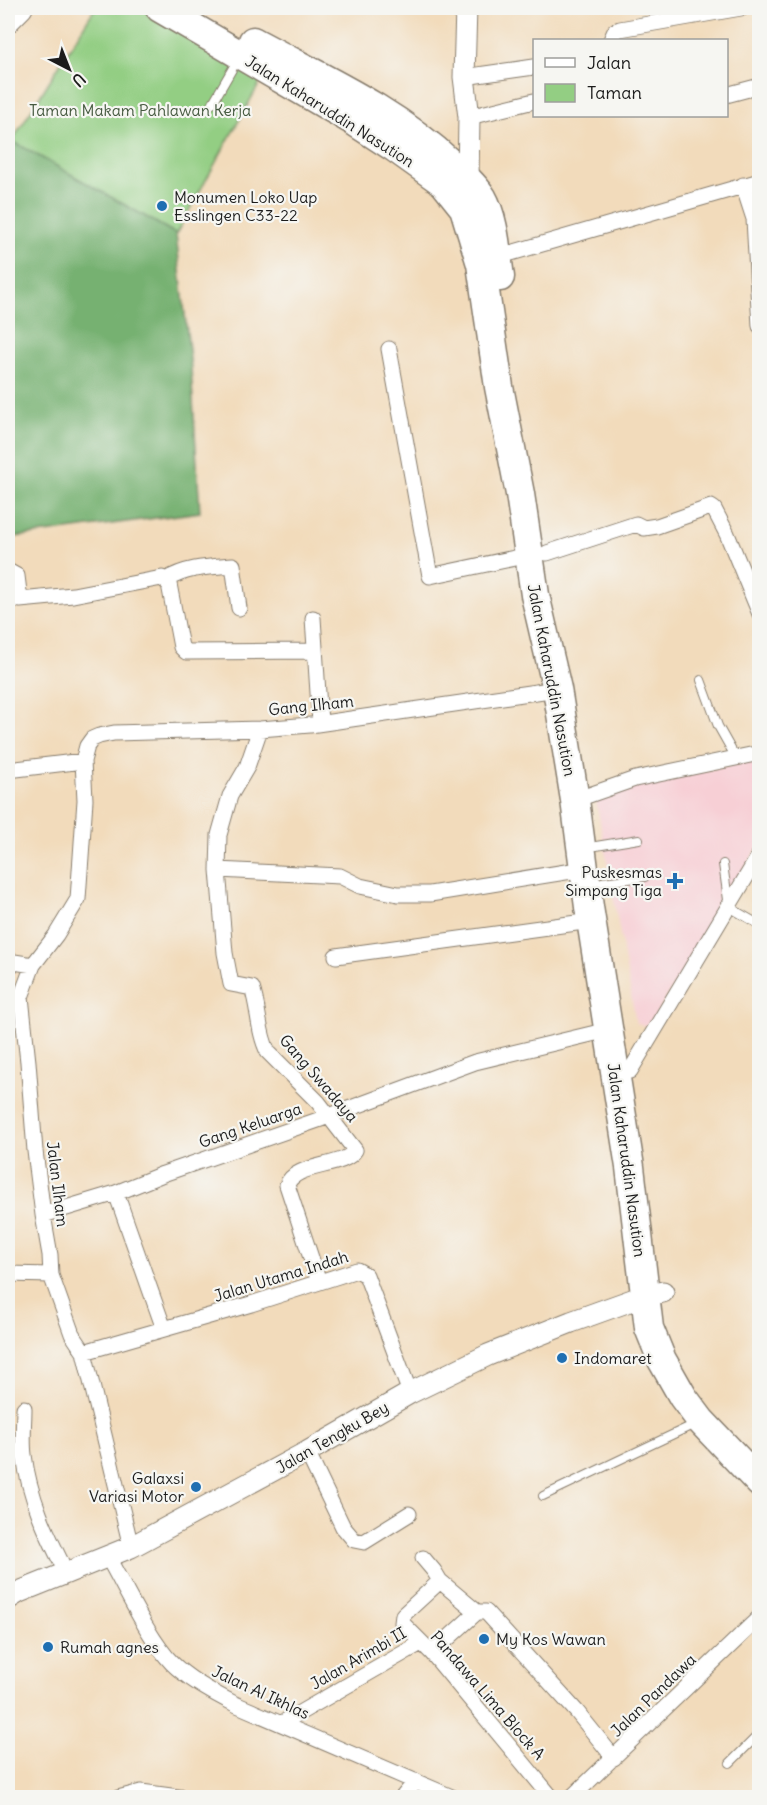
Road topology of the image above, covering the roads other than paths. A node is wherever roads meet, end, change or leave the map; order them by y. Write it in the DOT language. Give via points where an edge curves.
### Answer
graph roads {
  1 [pos="22,8"];
  2 [pos="160,8"];
  3 [pos="196,8"];
  4 [pos="466,8"];
  5 [pos="741,8"];
  6 [pos="8,22"];
  7 [pos="611,39"];
  8 [pos="240,55"];
  9 [pos="533,67"];
  10 [pos="464,77"];
  11 [pos="759,86"];
  12 [pos="728,94"];
  13 [pos="533,101"];
  14 [pos="212,104"];
  15 [pos="469,117"];
  16 [pos="759,181"];
  17 [pos="743,185"];
  18 [pos="461,188"];
  19 [pos="497,257"];
  20 [pos="759,326"];
  21 [pos="390,349"];
  22 [pos="538,554"];
  23 [pos="8,572"];
  24 [pos="166,580"];
  25 [pos="239,608"];
  26 [pos="759,614"];
  27 [pos="313,618"];
  28 [pos="315,651"];
  29 [pos="701,680"];
  30 [pos="557,689"];
  31 [pos="320,723"];
  32 [pos="260,729"];
  33 [pos="759,753"];
  34 [pos="736,758"];
  35 [pos="83,761"];
  36 [pos="8,771"];
  37 [pos="581,798"];
  38 [pos="639,839"];
  39 [pos="759,854"];
  40 [pos="723,864"];
  41 [pos="594,865"];
  42 [pos="218,870"];
  43 [pos="645,877"];
  44 [pos="729,907"];
  45 [pos="591,921"];
  46 [pos="759,925"];
  47 [pos="336,956"];
  48 [pos="8,961"];
  49 [pos="33,965"];
  50 [pos="14,998"];
  51 [pos="608,1030"];
  52 [pos="623,1072"];
  53 [pos="330,1116"];
  54 [pos="116,1193"];
  55 [pos="43,1215"];
  56 [pos="8,1274"];
  57 [pos="51,1275"];
  58 [pos="319,1282"];
  59 [pos="655,1294"];
  60 [pos="164,1329"];
  61 [pos="84,1352"];
  62 [pos="410,1393"];
  63 [pos="24,1408"];
  64 [pos="701,1421"];
  65 [pos="307,1452"];
  66 [pos="759,1459"];
  67 [pos="759,1483"];
  68 [pos="543,1496"];
  69 [pos="409,1514"];
  70 [pos="131,1547"];
  71 [pos="107,1556"];
  72 [pos="423,1558"];
  73 [pos="66,1572"];
  74 [pos="440,1581"];
  75 [pos="8,1599"];
  76 [pos="477,1612"];
  77 [pos="759,1617"];
  78 [pos="427,1648"];
  79 [pos="282,1723"];
  80 [pos="759,1733"];
  81 [pos="614,1758"];
  82 [pos="730,1763"];
  83 [pos="416,1781"];
  84 [pos="151,1796"];
  85 [pos="118,1797"];
  86 [pos="186,1797"];
  87 [pos="402,1797"];
  88 [pos="454,1797"];
  89 [pos="552,1797"];
  90 [pos="571,1797"];
  1 -- 6 [label="main road"];
  2 -- 8 [label="highway, Jalan Kaharuddin Nasution"];
  3 -- 18 [label="highway, Jalan Kaharuddin Nasution" via="417,134"];
  4 -- 10 [label="main road"];
  5 -- 7 [label="street" via="620,29"];
  8 -- 14 [label="lane"];
  8 -- 18 [label="highway, Jalan Kaharuddin Nasution" via="386,142 444,183"];
  9 -- 10 [label="street"];
  10 -- 15 [label="main road"];
  11 -- 12 [label="street"];
  13 -- 15 [label="street"];
  15 -- 18 [label="main road"];
  16 -- 17 [label="street"];
  17 -- 19 [label="street"];
  17 -- 20 [label="street" via="754,219"];
  18 -- 19 [label="highway, Jalan Kaharuddin Nasution" via="483,199"];
  18 -- 22 [label="highway, Jalan Kaharuddin Nasution" via="481,264 520,494"];
  19 -- 22 [label="highway, Jalan Kaharuddin Nasution" via="534,485"];
  21 -- 22 [label="street" via="430,576"];
  22 -- 26 [label="street" via="636,524 644,528 657,526 711,507 727,534"];
  22 -- 30 [label="highway, Jalan Kaharuddin Nasution" via="535,595"];
  22 -- 37 [label="highway, Jalan Kaharuddin Nasution" via="571,688"];
  23 -- 24 [label="street" via="17,576 20,600"];
  24 -- 25 [label="street" via="195,568 233,565"];
  24 -- 28 [label="street" via="181,647 186,652"];
  27 -- 28 [label="street"];
  28 -- 31 [label="street"];
  29 -- 34 [label="lane" via="718,726"];
  30 -- 31 [label="street, Gang Ilham"];
  30 -- 37 [label="highway, Jalan Kaharuddin Nasution"];
  31 -- 32 [label="street, Gang Ilham"];
  32 -- 35 [label="street, Gang Ilham" via="114,733 92,739"];
  32 -- 42 [label="street, Gang Swadaya" via="247,767 230,796 219,835"];
  33 -- 34 [label="street"];
  34 -- 37 [label="street" via="635,779"];
  35 -- 36 [label="street"];
  35 -- 49 [label="street, Jalan Ilham" via="85,800 78,899"];
  37 -- 41 [label="highway, Jalan Kaharuddin Nasution"];
  38 -- 41 [label="lane"];
  39 -- 44 [label="street"];
  40 -- 44 [label="lane"];
  41 -- 42 [label="street" via="430,894 398,894 360,886 340,876"];
  41 -- 43 [label="lane"];
  41 -- 45 [label="highway, Jalan Kaharuddin Nasution"];
  41 -- 52 [label="highway, Jalan Kaharuddin Nasution" via="613,942"];
  42 -- 53 [label="street, Gang Swadaya" via="231,984 252,988 268,1052"];
  44 -- 46 [label="lane"];
  44 -- 52 [label="street"];
  45 -- 47 [label="street"];
  45 -- 51 [label="highway, Jalan Kaharuddin Nasution"];
  48 -- 49 [label="street"];
  49 -- 50 [label="street, Jalan Ilham"];
  50 -- 55 [label="street, Jalan Ilham"];
  51 -- 52 [label="highway, Jalan Kaharuddin Nasution"];
  51 -- 53 [label="street, Gang Keluarga" via="475,1062"];
  52 -- 59 [label="highway, Jalan Kaharuddin Nasution" via="630,1167"];
  53 -- 54 [label="street, Gang Keluarga"];
  53 -- 58 [label="street, Gang Swadaya" via="356,1152 292,1176 287,1185"];
  54 -- 55 [label="street, Gang Keluarga"];
  54 -- 60 [label="street"];
  55 -- 57 [label="street, Jalan Ilham"];
  56 -- 57 [label="street"];
  57 -- 61 [label="street, Jalan Ilham" via="72,1334"];
  58 -- 60 [label="street, Jalan Utama Indah"];
  58 -- 62 [label="street, Jalan Utama Indah" via="357,1270 366,1275"];
  59 -- 62 [label="main road, Jalan Tengku Bey" via="488,1355"];
  59 -- 64 [label="highway, Jalan Kaharuddin Nasution" via="650,1328 655,1345 674,1383"];
  59 -- 66 [label="highway, Jalan Kaharuddin Nasution" via="678,1355 696,1389"];
  60 -- 61 [label="street, Jalan Utama Indah"];
  61 -- 70 [label="street, Jalan Ilham"];
  62 -- 65 [label="main road, Jalan Tengku Bey"];
  63 -- 73 [label="street" via="24,1454 31,1494"];
  64 -- 67 [label="highway, Jalan Kaharuddin Nasution"];
  64 -- 68 [label="lane"];
  65 -- 69 [label="street" via="343,1527 354,1540 364,1542"];
  65 -- 70 [label="main road, Jalan Tengku Bey"];
  70 -- 71 [label="main road, Jalan Tengku Bey"];
  71 -- 73 [label="main road, Jalan Tengku Bey"];
  71 -- 79 [label="street, Jalan Al Ikhlas" via="170,1661 218,1696"];
  72 -- 74 [label="street"];
  73 -- 75 [label="main road, Jalan Tengku Bey"];
  74 -- 76 [label="street"];
  74 -- 78 [label="street, Pandawa Lima Block A" via="403,1615 402,1623"];
  76 -- 78 [label="street, Jalan Arimbi II"];
  76 -- 81 [label="street" via="486,1612"];
  77 -- 81 [label="street, Jalan Pandawa"];
  78 -- 79 [label="street, Jalan Arimbi II"];
  78 -- 89 [label="street, Pandawa Lima Block A"];
  79 -- 83 [label="street, Jalan Al Ikhlas"];
  80 -- 82 [label="lane"];
  81 -- 90 [label="street, Jalan Pandawa"];
  83 -- 87 [label="street"];
  83 -- 88 [label="street, Jalan Al Ikhlas"];
  84 -- 85 [label="street" via="141,1792"];
  84 -- 86 [label="street"];
}
